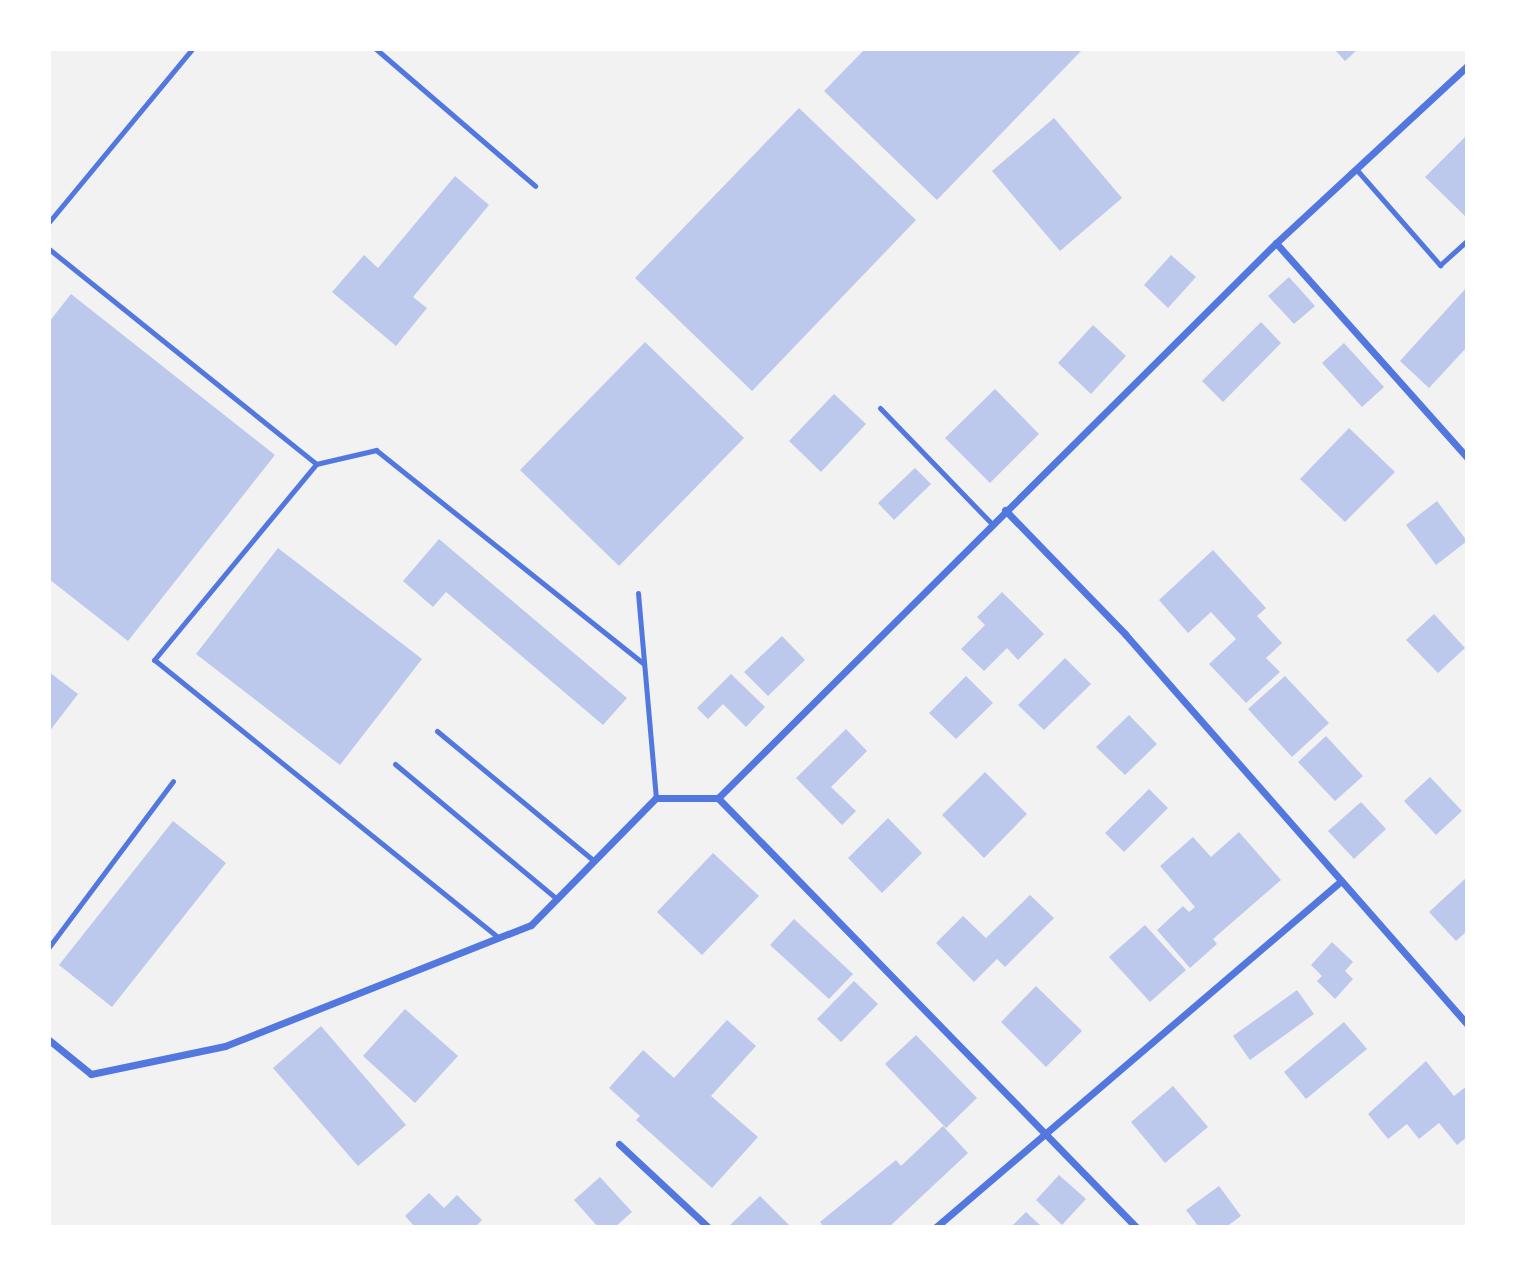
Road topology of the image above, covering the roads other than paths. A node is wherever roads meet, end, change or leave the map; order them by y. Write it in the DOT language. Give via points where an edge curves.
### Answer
graph roads {
  1 [pos="192,49"];
  2 [pos="376,49"];
  3 [pos="1467,66"];
  4 [pos="1356,169"];
  5 [pos="535,186"];
  6 [pos="49,222"];
  7 [pos="1467,240"];
  8 [pos="1276,243"];
  9 [pos="49,249"];
  10 [pos="880,408"];
  11 [pos="1467,457"];
  12 [pos="316,464"];
  13 [pos="1005,510"];
  14 [pos="991,523"];
  15 [pos="638,593"];
  16 [pos="644,664"];
  17 [pos="437,731"];
  18 [pos="395,764"];
  19 [pos="173,780"];
  20 [pos="656,798"];
  21 [pos="718,798"];
  22 [pos="594,861"];
  23 [pos="1341,881"];
  24 [pos="556,899"];
  25 [pos="499,938"];
  26 [pos="49,947"];
  27 [pos="1467,1024"];
  28 [pos="49,1040"];
  29 [pos="1042,1133"];
  30 [pos="620,1144"];
  31 [pos="708,1227"];
  32 [pos="936,1227"];
  33 [pos="1136,1227"];
  1 -- 6 [label="lane"];
  2 -- 5 [label="lane"];
  3 -- 4 [label="street"];
  4 -- 7 [label="lane" via="1440,265"];
  4 -- 8 [label="street"];
  8 -- 11 [label="street"];
  8 -- 13 [label="street"];
  9 -- 12 [label="lane"];
  10 -- 14 [label="lane"];
  12 -- 16 [label="lane" via="376,450"];
  12 -- 25 [label="lane" via="154,660"];
  13 -- 14 [label="street"];
  13 -- 23 [label="street" via="1125,634"];
  14 -- 21 [label="street"];
  15 -- 16 [label="lane"];
  16 -- 20 [label="lane"];
  17 -- 22 [label="lane"];
  18 -- 24 [label="lane"];
  19 -- 26 [label="lane"];
  20 -- 21 [label="street"];
  20 -- 22 [label="street"];
  21 -- 29 [label="street"];
  22 -- 24 [label="street"];
  23 -- 27 [label="street"];
  23 -- 29 [label="street"];
  24 -- 25 [label="street" via="531,925"];
  25 -- 28 [label="street" via="225,1046 91,1074"];
  29 -- 32 [label="street"];
  29 -- 33 [label="street"];
  30 -- 31 [label="street"];
}
